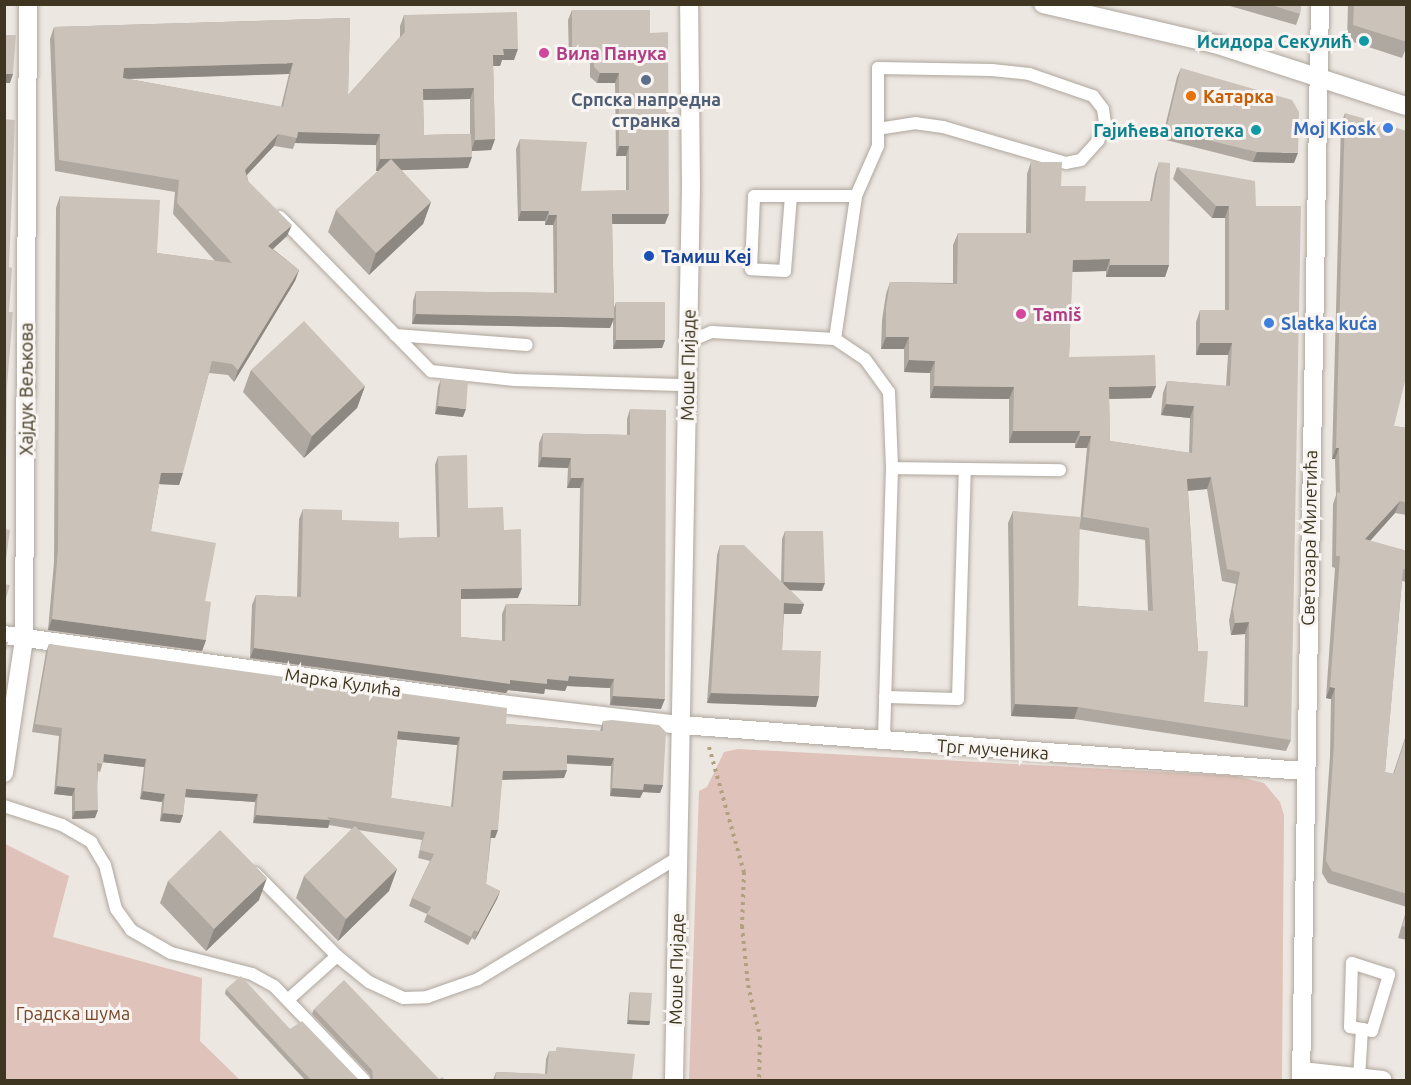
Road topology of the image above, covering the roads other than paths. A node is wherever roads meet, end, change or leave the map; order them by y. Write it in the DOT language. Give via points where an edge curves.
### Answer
graph roads {
  1 [pos="28,4"];
  2 [pos="689,4"];
  3 [pos="1043,4"];
  4 [pos="1320,4"];
  5 [pos="1318,78"];
  6 [pos="1407,106"];
  7 [pos="878,129"];
  8 [pos="790,195"];
  9 [pos="856,196"];
  10 [pos="274,211"];
  11 [pos="395,335"];
  12 [pos="835,339"];
  13 [pos="688,342"];
  14 [pos="527,345"];
  15 [pos="688,384"];
  16 [pos="892,468"];
  17 [pos="965,469"];
  18 [pos="1060,471"];
  19 [pos="4,635"];
  20 [pos="24,639"];
  21 [pos="885,697"];
  22 [pos="681,725"];
  23 [pos="884,741"];
  24 [pos="1305,771"];
  25 [pos="4,773"];
  26 [pos="4,806"];
  27 [pos="679,857"];
  28 [pos="249,868"];
  29 [pos="337,956"];
  30 [pos="290,998"];
  31 [pos="1362,1029"];
  32 [pos="1302,1076"];
  33 [pos="1359,1078"];
  34 [pos="364,1080"];
  35 [pos="674,1080"];
  36 [pos="1383,1080"];
  1 -- 20 [label="street, Хајдук Вељкова"];
  2 -- 13 [label="street, Моше Пијаде"];
  3 -- 5 [label="street" via="1215,44"];
  4 -- 5 [label="street, Светозара Милетића"];
  5 -- 6 [label="street"];
  5 -- 24 [label="street, Светозара Милетића"];
  7 -- 7 [label="lane" via="916,123 943,127 1065,163 1081,160 1098,141 1105,124 1103,109 1093,96 1029,75 992,70 878,68"];
  7 -- 9 [label="lane" via="875,156"];
  8 -- 8 [label="lane" via="785,271 751,269 754,196"];
  8 -- 9 [label="lane"];
  9 -- 12 [label="lane"];
  10 -- 11 [label="lane"];
  11 -- 14 [label="lane"];
  11 -- 15 [label="lane" via="431,371 515,380"];
  12 -- 13 [label="lane" via="712,332"];
  12 -- 16 [label="lane" via="850,345 865,359 889,392"];
  13 -- 15 [label="street, Моше Пијаде"];
  15 -- 22 [label="street, Моше Пијаде"];
  16 -- 17 [label="lane"];
  16 -- 21 [label="lane"];
  17 -- 18 [label="lane"];
  17 -- 21 [label="lane" via="958,699"];
  19 -- 20 [label="street, Марка Кулића"];
  20 -- 22 [label="street, Марка Кулића"];
  20 -- 25 [label="street, Хајдук Вељкова"];
  21 -- 23 [label="lane"];
  22 -- 23 [label="street, Трг мученика"];
  22 -- 27 [label="street, Моше Пијаде"];
  23 -- 24 [label="street, Трг мученика"];
  24 -- 32 [label="street, Светозара Милетића"];
  26 -- 30 [label="lane" via="62,825 91,842 105,865 116,909 131,930 152,945 252,974"];
  27 -- 29 [label="lane" via="478,979 455,989 427,997 404,998 369,982"];
  27 -- 35 [label="street, Моше Пијаде"];
  28 -- 29 [label="lane"];
  29 -- 30 [label="lane"];
  30 -- 34 [label="lane"];
  31 -- 31 [label="lane" via="1372,1031 1389,975 1352,963 1350,1027"];
  31 -- 33 [label="lane"];
  32 -- 33 [label="street"];
  33 -- 36 [label="street"];
}
